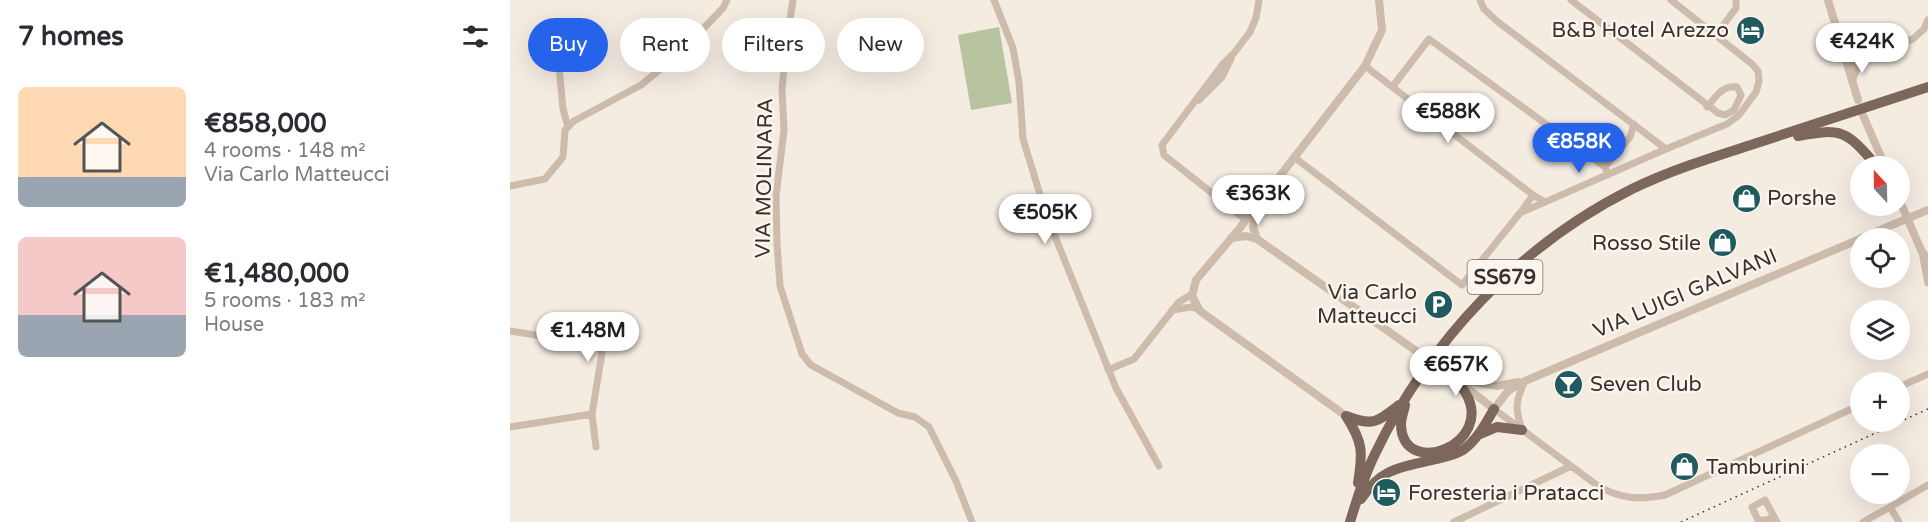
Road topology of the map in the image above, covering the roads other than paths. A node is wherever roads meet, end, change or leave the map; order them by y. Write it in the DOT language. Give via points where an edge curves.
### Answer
graph roads {
  1 [pos="727,0"];
  2 [pos="793,0"];
  3 [pos="994,0"];
  4 [pos="1259,0"];
  5 [pos="1379,0"];
  6 [pos="1480,0"];
  7 [pos="1571,0"];
  8 [pos="1671,0"];
  9 [pos="1737,0"];
  10 [pos="1828,0"];
  11 [pos="1928,20"];
  12 [pos="1716,35"];
  13 [pos="1839,42"];
  14 [pos="1861,58"];
  15 [pos="1846,62"];
  16 [pos="1365,66"];
  17 [pos="560,72"];
  18 [pos="1852,82"];
  19 [pos="1393,86"];
  20 [pos="1928,87"];
  21 [pos="1858,100"];
  22 [pos="1709,104"];
  23 [pos="1862,113"];
  24 [pos="1634,124"];
  25 [pos="568,127"];
  26 [pos="1762,141"];
  27 [pos="1666,149"];
  28 [pos="1868,156"];
  29 [pos="1881,156"];
  30 [pos="1294,157"];
  31 [pos="1605,167"];
  32 [pos="1608,175"];
  33 [pos="510,186"];
  34 [pos="1533,195"];
  35 [pos="1545,202"];
  36 [pos="1257,206"];
  37 [pos="1928,210"];
  38 [pos="1520,213"];
  39 [pos="1907,216"];
  40 [pos="1908,219"];
  41 [pos="1242,224"];
  42 [pos="1253,227"];
  43 [pos="1887,228"];
  44 [pos="1246,237"];
  45 [pos="1231,238"];
  46 [pos="1257,239"];
  47 [pos="1850,244"];
  48 [pos="1921,250"];
  49 [pos="1928,260"];
  50 [pos="1196,280"];
  51 [pos="1928,283"];
  52 [pos="1193,298"];
  53 [pos="1179,302"];
  54 [pos="1199,309"];
  55 [pos="1172,310"];
  56 [pos="510,331"];
  57 [pos="1422,355"];
  58 [pos="1435,363"];
  59 [pos="1108,370"];
  60 [pos="1928,374"];
  61 [pos="1453,378"];
  62 [pos="1525,381"];
  63 [pos="1910,382"];
  64 [pos="1405,397"];
  65 [pos="1850,410"];
  66 [pos="1493,411"];
  67 [pos="592,414"];
  68 [pos="1346,416"];
  69 [pos="510,427"];
  70 [pos="1522,430"];
  71 [pos="1478,435"];
  72 [pos="596,447"];
  73 [pos="1446,450"];
  74 [pos="1159,466"];
  75 [pos="1571,466"];
  76 [pos="1928,485"];
  77 [pos="1356,500"];
  78 [pos="1890,507"];
  79 [pos="1351,517"];
  80 [pos="972,522"];
  81 [pos="1454,522"];
  82 [pos="1863,522"];
  83 [pos="1899,522"];
  1 -- 25 [label="street" via="680,53 641,86"];
  2 -- 80 [label="street, VIA MOLINARA" via="783,89 777,243 780,286 802,354 811,365 929,427"];
  3 -- 59 [label="street" via="1013,48 1023,139 1046,214"];
  4 -- 41 [label="street" via="1250,32 1222,77 1187,112 1162,145 1164,155"];
  5 -- 16 [label="street" via="1382,30"];
  6 -- 24 [label="street" via="1498,22"];
  7 -- 22 [label="street, bridge" via="1718,113 1725,115 1734,110 1741,95 1737,87 1731,86"];
  8 -- 12 [label="street"];
  9 -- 12 [label="street" via="1736,8"];
  10 -- 13 [label="street"];
  11 -- 14 [label="street" via="1913,39"];
  12 -- 27 [label="street" via="1758,71 1756,92 1727,124"];
  13 -- 14 [label="street"];
  13 -- 15 [label="street"];
  14 -- 15 [label="street" via="1854,63"];
  14 -- 18 [label="street"];
  15 -- 18 [label="street"];
  16 -- 19 [label="street"];
  16 -- 30 [label="street"];
  17 -- 25 [label="street"];
  18 -- 21 [label="street"];
  19 -- 31 [label="street" via="1429,39"];
  19 -- 34 [label="street"];
  20 -- 26 [label="main road, SS679"];
  23 -- 29 [label="street"];
  24 -- 27 [label="street"];
  24 -- 31 [label="street" via="1630,137"];
  25 -- 33 [label="street" via="563,157 545,179"];
  26 -- 28 [label="main road" via="1832,131 1852,138"];
  26 -- 64 [label="main road, SS679" via="1634,188 1585,214 1490,290 1434,355"];
  27 -- 32 [label="street"];
  30 -- 36 [label="street"];
  30 -- 38 [label="street" via="1462,285"];
  31 -- 32 [label="street"];
  32 -- 35 [label="street"];
  34 -- 35 [label="street"];
  34 -- 38 [label="street"];
  35 -- 38 [label="street"];
  36 -- 41 [label="street"];
  36 -- 42 [label="street"];
  37 -- 40 [label="street, VIA LUIGI GALVANI"];
  39 -- 40 [label="street"];
  40 -- 43 [label="street, VIA LUIGI GALVANI"];
  40 -- 48 [label="street"];
  41 -- 42 [label="street"];
  41 -- 44 [label="street"];
  41 -- 45 [label="street"];
  42 -- 46 [label="street"];
  44 -- 45 [label="street"];
  44 -- 46 [label="street"];
  45 -- 50 [label="street"];
  46 -- 57 [label="street"];
  47 -- 62 [label="street, VIA LUIGI GALVANI"];
  48 -- 49 [label="street"];
  48 -- 51 [label="street"];
  50 -- 52 [label="street"];
  50 -- 53 [label="street"];
  52 -- 53 [label="street"];
  52 -- 54 [label="street"];
  52 -- 55 [label="street"];
  53 -- 55 [label="street"];
  54 -- 55 [label="street"];
  54 -- 68 [label="street"];
  55 -- 59 [label="street" via="1134,359"];
  56 -- 67 [label="street" via="601,348"];
  58 -- 61 [label="street"];
  59 -- 74 [label="street"];
  60 -- 63 [label="street"];
  61 -- 62 [label="street, VIA LUIGI GALVANI" via="1497,386"];
  61 -- 66 [label="street"];
  61 -- 73 [label="main road" via="1465,393 1469,424 1457,443"];
  62 -- 66 [label="street, VIA LUIGI GALVANI" via="1508,391"];
  62 -- 70 [label="street" via="1516,399"];
  64 -- 68 [label="main road" via="1382,418 1365,423"];
  64 -- 73 [label="main road" via="1401,423 1408,443 1429,453"];
  64 -- 77 [label="main road, SS679" via="1374,455"];
  65 -- 75 [label="street" via="1665,495 1628,499 1613,495"];
  66 -- 70 [label="street"];
  66 -- 71 [label="main road"];
  66 -- 73 [label="main road" via="1465,442"];
  67 -- 69 [label="street"];
  67 -- 72 [label="street"];
  68 -- 77 [label="main road" via="1358,435 1362,452"];
  70 -- 71 [label="main road" via="1497,427"];
  70 -- 75 [label="street"];
  71 -- 79 [label="main road" via="1459,452 1384,473 1370,485"];
  75 -- 81 [label="street"];
  76 -- 78 [label="street"];
  77 -- 79 [label="main road, SS679"];
  78 -- 82 [label="street"];
  78 -- 83 [label="street"];
}
